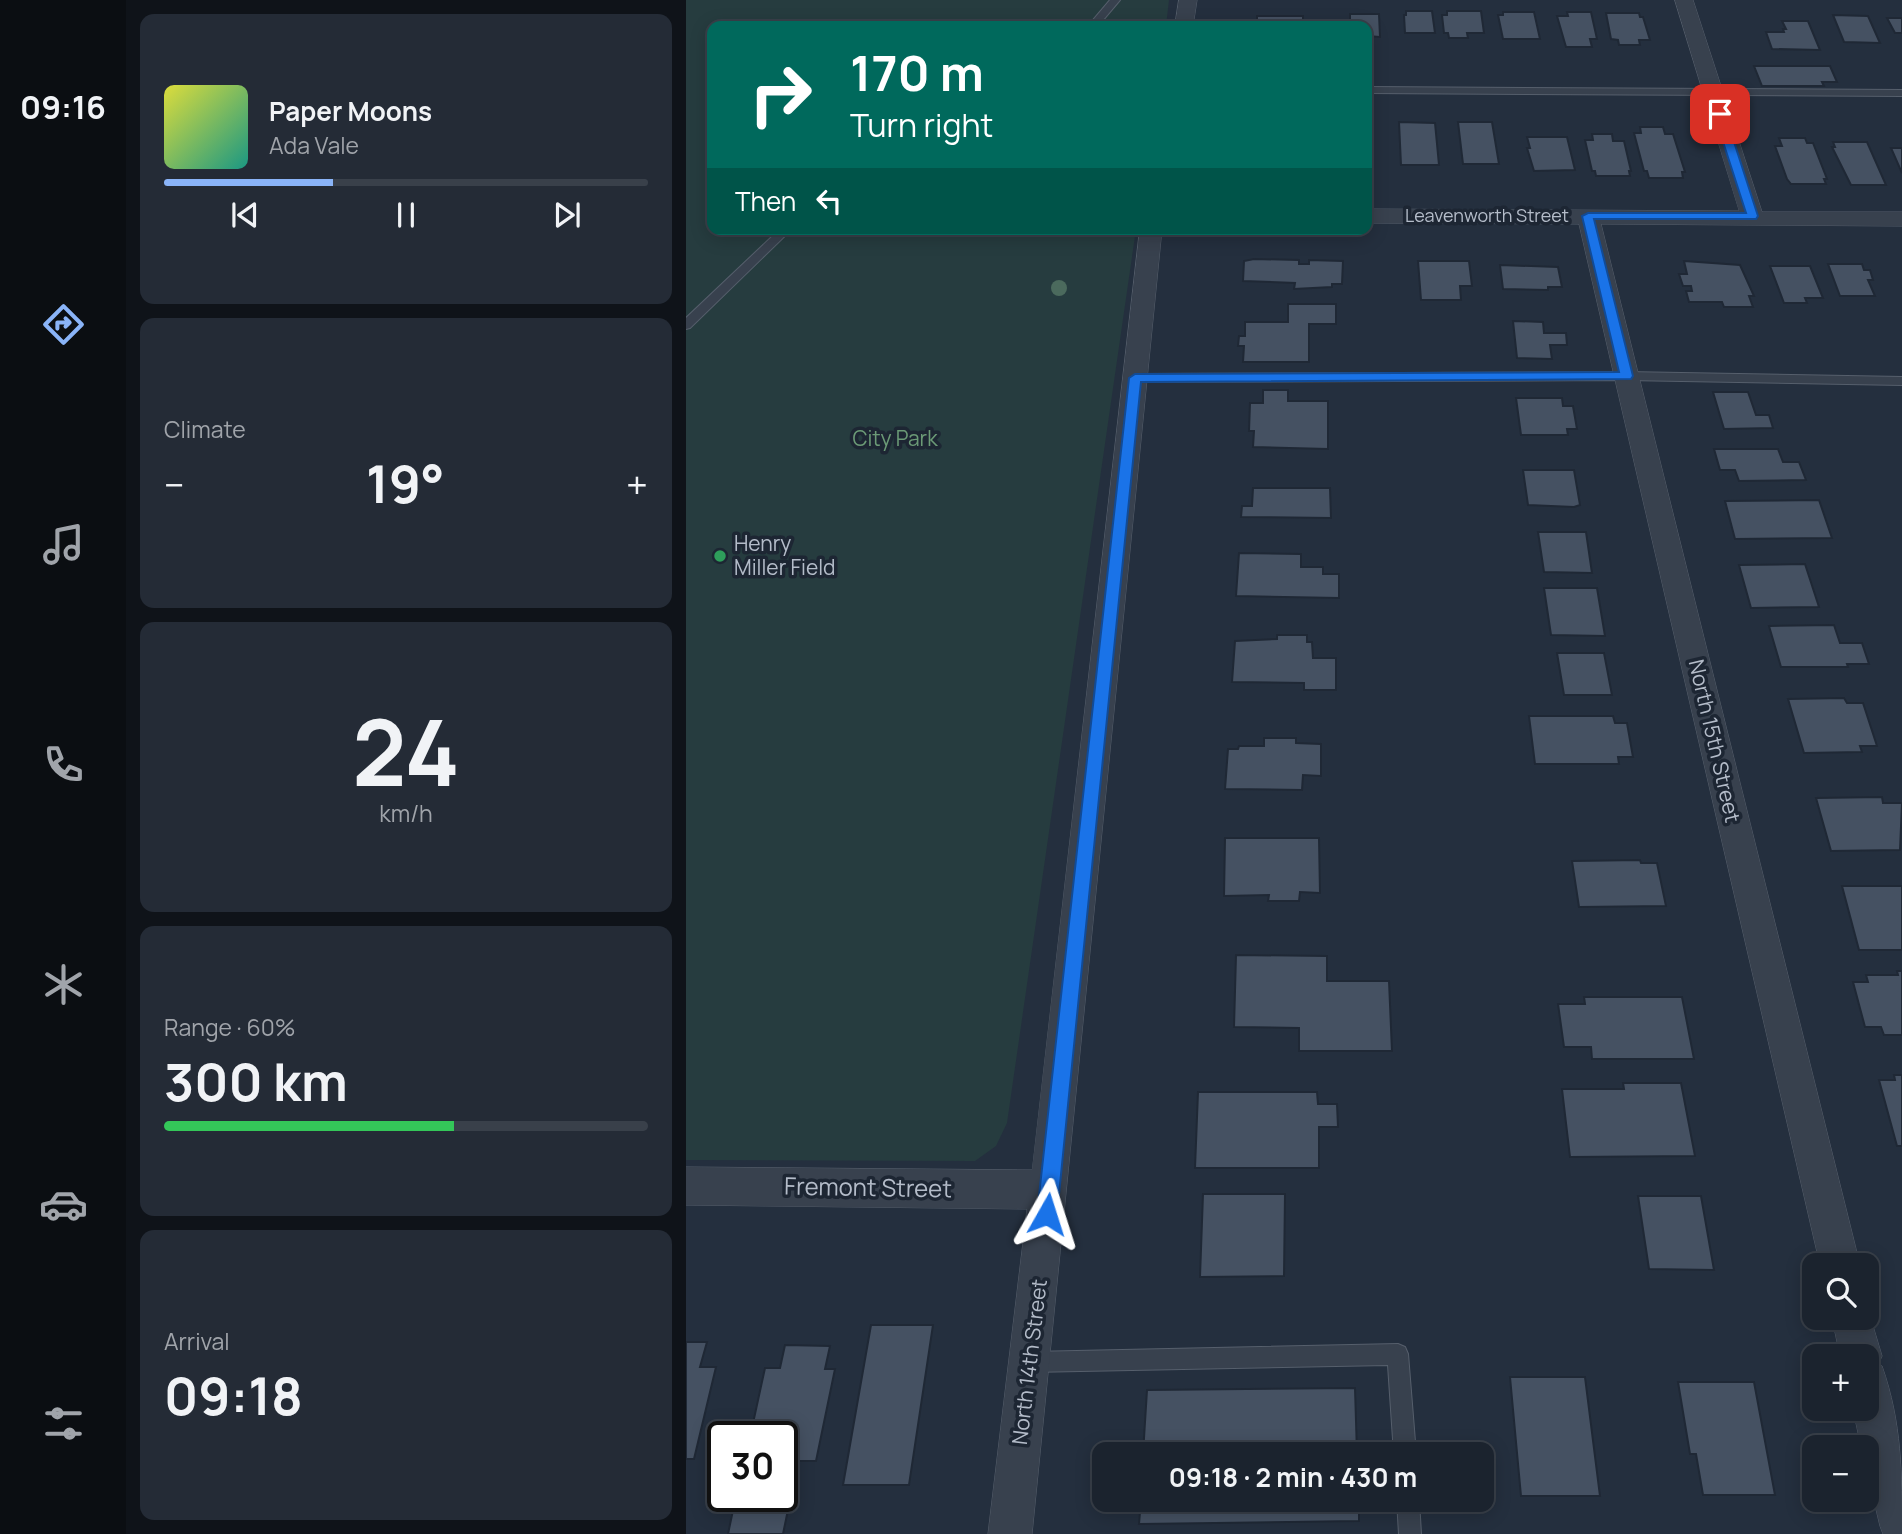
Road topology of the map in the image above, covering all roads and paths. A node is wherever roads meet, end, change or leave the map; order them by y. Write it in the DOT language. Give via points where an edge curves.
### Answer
graph roads {
  1 [pos="1115,0"];
  2 [pos="1188,0"];
  3 [pos="1684,0"];
  4 [pos="1097,21"];
  5 [pos="1185,21"];
  6 [pos="1372,90"];
  7 [pos="1713,92"];
  8 [pos="1902,93"];
  9 [pos="1372,216"];
  10 [pos="1588,216"];
  11 [pos="1752,216"];
  12 [pos="1902,219"];
  13 [pos="781,235"];
  14 [pos="1150,235"];
  15 [pos="686,325"];
  16 [pos="1626,376"];
  17 [pos="1135,378"];
  18 [pos="1902,381"];
  19 [pos="686,1185"];
  20 [pos="1049,1190"];
  21 [pos="1837,1253"];
  22 [pos="1030,1362"];
  23 [pos="1877,1421"];
  24 [pos="1404,1442"];
  25 [pos="1409,1512"];
  26 [pos="1902,1526"];
  27 [pos="1010,1534"];
  28 [pos="1410,1534"];
  1 -- 4 [label="lane"];
  2 -- 5 [label="street"];
  3 -- 7 [label="street"];
  6 -- 7 [label="lane"];
  7 -- 8 [label="lane"];
  7 -- 11 [label="street"];
  9 -- 10 [label="street, Leavenworth Street"];
  10 -- 11 [label="street, Leavenworth Street"];
  10 -- 16 [label="street, North 15th Street"];
  11 -- 12 [label="street, Leavenworth Street"];
  13 -- 15 [label="lane"];
  14 -- 17 [label="street, North 14th Street"];
  16 -- 17 [label="lane"];
  16 -- 18 [label="lane"];
  16 -- 21 [label="street, North 15th Street"];
  17 -- 20 [label="street, North 14th Street"];
  19 -- 20 [label="street, Fremont Street"];
  20 -- 22 [label="street, North 14th Street"];
  22 -- 24 [label="lane" via="1398,1354"];
  22 -- 27 [label="street, North 14th Street"];
  23 -- 26 [label="street"];
  25 -- 28 [label="lane"];
}
